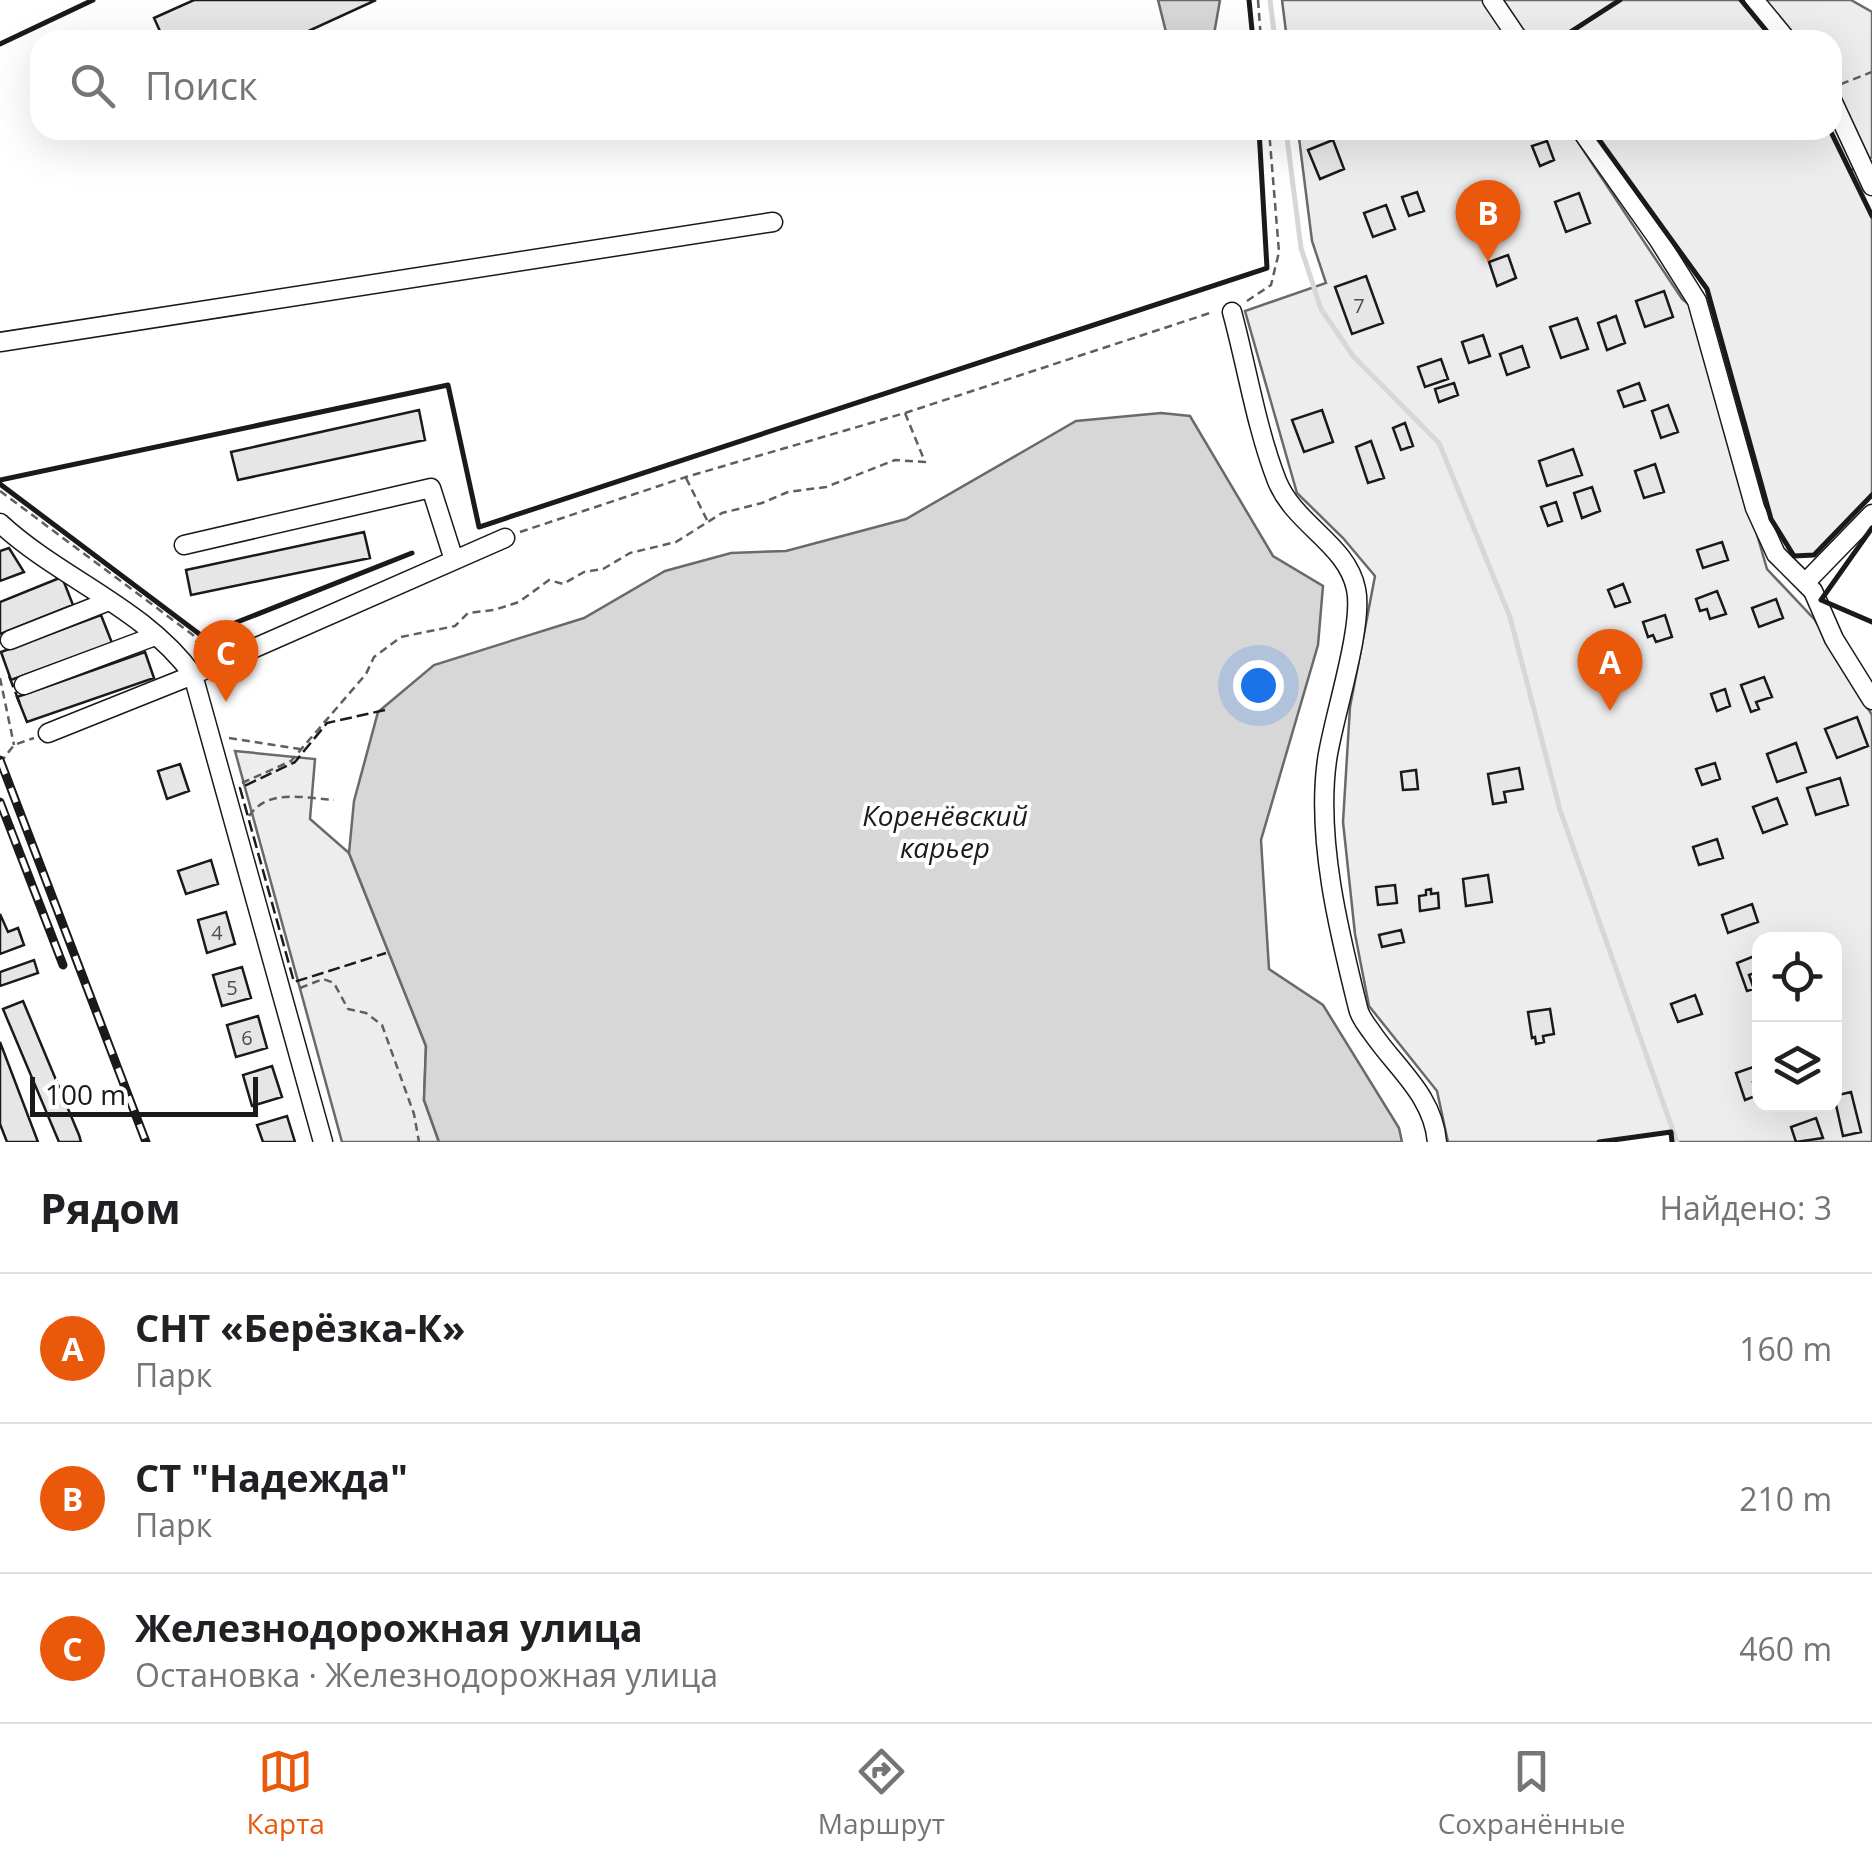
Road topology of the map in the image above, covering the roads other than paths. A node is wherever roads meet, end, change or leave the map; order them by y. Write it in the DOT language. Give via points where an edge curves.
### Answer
graph roads {
  1 [pos="1492,0"];
  2 [pos="1754,0"];
  3 [pos="1512,30"];
  4 [pos="1779,30"];
  5 [pos="1842,122"];
  6 [pos="1588,140"];
  7 [pos="1872,186"];
  8 [pos="773,222"];
  9 [pos="1232,312"];
  10 [pos="0,342"];
  11 [pos="1872,514"];
  12 [pos="0,523"];
  13 [pos="505,538"];
  14 [pos="184,545"];
  15 [pos="454,560"];
  16 [pos="1805,583"];
  17 [pos="109,601"];
  18 [pos="155,636"];
  19 [pos="10,640"];
  20 [pos="201,671"];
  21 [pos="24,685"];
  22 [pos="1872,700"];
  23 [pos="48,732"];
  24 [pos="323,1142"];
  25 [pos="1438,1142"];
  1 -- 3 [label="street"];
  2 -- 4 [label="street"];
  5 -- 7 [label="street"];
  6 -- 16 [label="street" via="1697,301 1755,508 1776,554"];
  8 -- 10 [label="street"];
  9 -- 25 [label="street" via="1278,483 1304,522 1348,563 1358,593 1327,763 1326,852 1359,1014 1420,1091"];
  11 -- 16 [label="street"];
  12 -- 17 [label="street"];
  13 -- 15 [label="street"];
  14 -- 15 [label="street" via="432,488"];
  15 -- 20 [label="street"];
  16 -- 22 [label="street"];
  17 -- 18 [label="street"];
  17 -- 19 [label="street"];
  18 -- 20 [label="street"];
  18 -- 21 [label="street"];
  20 -- 23 [label="street"];
  20 -- 24 [label="street"];
}
